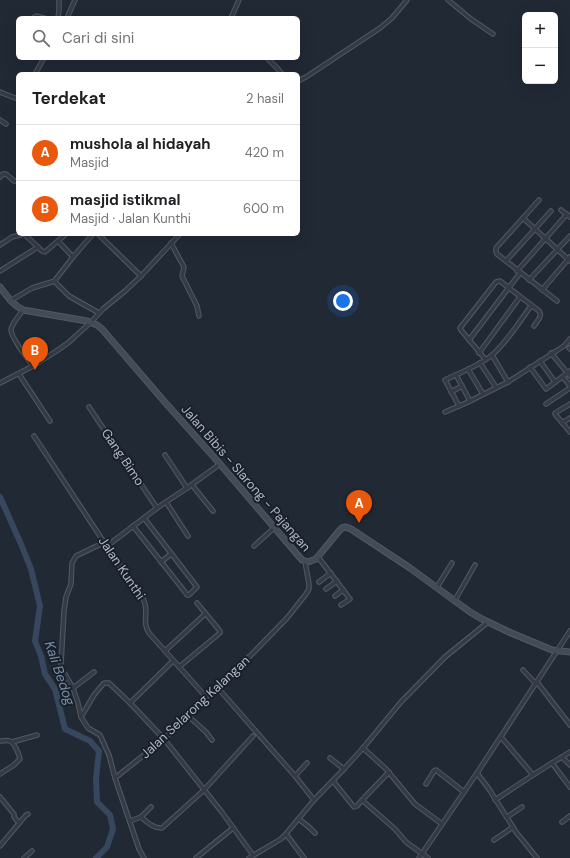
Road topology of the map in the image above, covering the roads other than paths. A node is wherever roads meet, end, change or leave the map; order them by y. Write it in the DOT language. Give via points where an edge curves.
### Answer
graph roads {
  1 [pos="59,0"];
  2 [pos="74,0"];
  3 [pos="239,0"];
  4 [pos="408,0"];
  5 [pos="448,0"];
  6 [pos="58,16"];
  7 [pos="68,16"];
  8 [pos="232,16"];
  9 [pos="493,34"];
  10 [pos="43,60"];
  11 [pos="269,60"];
  12 [pos="36,72"];
  13 [pos="280,72"];
  14 [pos="300,80"];
  15 [pos="0,92"];
  16 [pos="16,98"];
  17 [pos="0,120"];
  18 [pos="6,124"];
  19 [pos="0,177"];
  20 [pos="16,181"];
  21 [pos="539,200"];
  22 [pos="561,210"];
  23 [pos="551,211"];
  24 [pos="568,216"];
  25 [pos="523,218"];
  26 [pos="535,229"];
  27 [pos="16,236"];
  28 [pos="26,236"];
  29 [pos="64,236"];
  30 [pos="91,236"];
  31 [pos="100,236"];
  32 [pos="177,236"];
  33 [pos="570,236"];
  34 [pos="546,239"];
  35 [pos="58,241"];
  36 [pos="171,243"];
  37 [pos="0,245"];
  38 [pos="38,247"];
  39 [pos="557,249"];
  40 [pos="73,257"];
  41 [pos="569,259"];
  42 [pos="506,261"];
  43 [pos="0,271"];
  44 [pos="519,272"];
  45 [pos="141,276"];
  46 [pos="529,280"];
  47 [pos="55,281"];
  48 [pos="0,287"];
  49 [pos="509,288"];
  50 [pos="542,290"];
  51 [pos="520,297"];
  52 [pos="10,301"];
  53 [pos="557,301"];
  54 [pos="531,306"];
  55 [pos="23,310"];
  56 [pos="99,313"];
  57 [pos="199,316"];
  58 [pos="91,322"];
  59 [pos="534,326"];
  60 [pos="570,339"];
  61 [pos="469,340"];
  62 [pos="479,352"];
  63 [pos="551,353"];
  64 [pos="492,355"];
  65 [pos="485,360"];
  66 [pos="540,361"];
  67 [pos="480,363"];
  68 [pos="33,366"];
  69 [pos="530,367"];
  70 [pos="468,369"];
  71 [pos="19,374"];
  72 [pos="569,374"];
  73 [pos="456,375"];
  74 [pos="563,377"];
  75 [pos="508,382"];
  76 [pos="555,382"];
  77 [pos="0,383"];
  78 [pos="462,386"];
  79 [pos="496,387"];
  80 [pos="570,387"];
  81 [pos="451,392"];
  82 [pos="483,394"];
  83 [pos="470,401"];
  84 [pos="546,404"];
  85 [pos="570,404"];
  86 [pos="459,406"];
  87 [pos="89,407"];
  88 [pos="445,412"];
  89 [pos="570,418"];
  90 [pos="50,421"];
  91 [pos="562,423"];
  92 [pos="570,432"];
  93 [pos="34,436"];
  94 [pos="166,455"];
  95 [pos="220,464"];
  96 [pos="192,485"];
  97 [pos="187,488"];
  98 [pos="166,502"];
  99 [pos="157,508"];
  100 [pos="213,511"];
  101 [pos="144,518"];
  102 [pos="133,526"];
  103 [pos="274,528"];
  104 [pos="188,536"];
  105 [pos="106,544"];
  106 [pos="254,546"];
  107 [pos="171,554"];
  108 [pos="318,557"];
  109 [pos="161,562"];
  110 [pos="305,562"];
  111 [pos="452,563"];
  112 [pos="475,565"];
  113 [pos="331,573"];
  114 [pos="337,581"];
  115 [pos="318,582"];
  116 [pos="437,587"];
  117 [pos="326,589"];
  118 [pos="343,590"];
  119 [pos="334,596"];
  120 [pos="455,600"];
  121 [pos="197,603"];
  122 [pos="342,605"];
  123 [pos="206,614"];
  124 [pos="488,622"];
  125 [pos="570,630"];
  126 [pos="165,651"];
  127 [pos="557,651"];
  128 [pos="570,652"];
  129 [pos="173,661"];
  130 [pos="178,667"];
  131 [pos="523,670"];
  132 [pos="94,672"];
  133 [pos="536,683"];
  134 [pos="217,687"];
  135 [pos="73,688"];
  136 [pos="206,697"];
  137 [pos="130,703"];
  138 [pos="187,715"];
  139 [pos="81,717"];
  140 [pos="570,725"];
  141 [pos="37,735"];
  142 [pos="253,736"];
  143 [pos="501,737"];
  144 [pos="164,739"];
  145 [pos="212,740"];
  146 [pos="0,742"];
  147 [pos="12,742"];
  148 [pos="363,748"];
  149 [pos="570,752"];
  150 [pos="562,757"];
  151 [pos="330,758"];
  152 [pos="307,764"];
  153 [pos="552,764"];
  154 [pos="570,765"];
  155 [pos="344,769"];
  156 [pos="389,772"];
  157 [pos="477,773"];
  158 [pos="0,774"];
  159 [pos="534,775"];
  160 [pos="295,776"];
  161 [pos="115,778"];
  162 [pos="333,781"];
  163 [pos="426,784"];
  164 [pos="570,787"];
  165 [pos="204,790"];
  166 [pos="464,792"];
  167 [pos="0,797"];
  168 [pos="314,800"];
  169 [pos="362,800"];
  170 [pos="495,800"];
  171 [pos="151,807"];
  172 [pos="522,807"];
  173 [pos="28,814"];
  174 [pos="570,816"];
  175 [pos="142,817"];
  176 [pos="507,817"];
  177 [pos="299,819"];
  178 [pos="130,821"];
  179 [pos="562,822"];
  180 [pos="19,823"];
  181 [pos="442,824"];
  182 [pos="513,827"];
  183 [pos="232,828"];
  184 [pos="315,833"];
  185 [pos="286,834"];
  186 [pos="494,840"];
  187 [pos="0,846"];
  188 [pos="32,851"];
  189 [pos="422,854"];
  190 [pos="251,857"];
  191 [pos="24,858"];
  192 [pos="144,858"];
  193 [pos="196,858"];
  194 [pos="304,858"];
  195 [pos="419,858"];
  196 [pos="428,858"];
  197 [pos="537,858"];
  1 -- 6 [label="street"];
  2 -- 7 [label="street"];
  3 -- 8 [label="street"];
  4 -- 14 [label="street" via="380,28"];
  5 -- 9 [label="street"];
  10 -- 12 [label="street"];
  11 -- 13 [label="street"];
  15 -- 16 [label="street"];
  17 -- 18 [label="street"];
  19 -- 20 [label="street" via="6,174"];
  21 -- 25 [label="street"];
  22 -- 24 [label="street"];
  23 -- 26 [label="street"];
  24 -- 34 [label="street"];
  25 -- 26 [label="street"];
  25 -- 42 [label="street" via="496,248 497,254"];
  26 -- 34 [label="street"];
  26 -- 42 [label="street"];
  27 -- 37 [label="street"];
  28 -- 38 [label="street"];
  29 -- 35 [label="street"];
  30 -- 40 [label="street"];
  31 -- 45 [label="street"];
  32 -- 36 [label="street"];
  33 -- 39 [label="street"];
  34 -- 39 [label="street"];
  34 -- 44 [label="street"];
  35 -- 38 [label="street" via="45,252"];
  35 -- 40 [label="street"];
  36 -- 45 [label="street"];
  36 -- 57 [label="street" via="184,267 182,276"];
  38 -- 43 [label="street"];
  39 -- 41 [label="street"];
  39 -- 46 [label="street"];
  40 -- 47 [label="street"];
  41 -- 50 [label="street"];
  42 -- 44 [label="street"];
  44 -- 46 [label="street"];
  44 -- 49 [label="street"];
  45 -- 56 [label="street"];
  46 -- 50 [label="street"];
  47 -- 52 [label="street" via="32,288"];
  47 -- 56 [label="street" via="69,296"];
  48 -- 52 [label="main road, Jalan Bibis - Slarong - Pajangan"];
  49 -- 51 [label="street"];
  49 -- 61 [label="street"];
  49 -- 61 [label="street" via="500,281 496,282 460,328"];
  50 -- 53 [label="street"];
  51 -- 54 [label="street"];
  51 -- 62 [label="street"];
  52 -- 55 [label="main road, Jalan Bibis - Slarong - Pajangan"];
  54 -- 59 [label="street" via="541,313"];
  54 -- 64 [label="street"];
  55 -- 58 [label="main road, Jalan Bibis - Slarong - Pajangan"];
  55 -- 68 [label="street" via="12,326 11,333"];
  56 -- 58 [label="street"];
  58 -- 68 [label="street" via="55,352"];
  58 -- 95 [label="main road, Jalan Bibis - Slarong - Pajangan" via="105,332"];
  60 -- 63 [label="street" via="564,346"];
  61 -- 62 [label="street"];
  62 -- 65 [label="street"];
  63 -- 66 [label="street"];
  63 -- 72 [label="street"];
  64 -- 65 [label="street"];
  64 -- 75 [label="street"];
  65 -- 67 [label="street"];
  66 -- 69 [label="street"];
  66 -- 76 [label="street"];
  67 -- 70 [label="street"];
  67 -- 79 [label="street"];
  68 -- 71 [label="street"];
  69 -- 75 [label="street"];
  69 -- 76 [label="street" via="546,389"];
  70 -- 73 [label="street"];
  70 -- 82 [label="street"];
  71 -- 77 [label="street"];
  71 -- 90 [label="street"];
  72 -- 74 [label="street"];
  73 -- 78 [label="street"];
  73 -- 81 [label="street" via="445,380"];
  74 -- 76 [label="street"];
  74 -- 80 [label="street"];
  75 -- 79 [label="street"];
  78 -- 81 [label="street"];
  78 -- 83 [label="street"];
  79 -- 82 [label="street"];
  80 -- 84 [label="street"];
  81 -- 86 [label="street"];
  82 -- 83 [label="street"];
  83 -- 86 [label="street"];
  85 -- 91 [label="street" via="555,413"];
  86 -- 88 [label="street"];
  87 -- 99 [label="street, Gang Bimo"];
  89 -- 91 [label="street"];
  91 -- 92 [label="street"];
  93 -- 105 [label="street, Jalan Kunthi"];
  94 -- 97 [label="street"];
  95 -- 96 [label="street"];
  95 -- 103 [label="main road, Jalan Bibis - Slarong - Pajangan"];
  96 -- 97 [label="street"];
  96 -- 100 [label="street"];
  97 -- 98 [label="street"];
  98 -- 99 [label="street"];
  98 -- 104 [label="street"];
  99 -- 101 [label="street"];
  101 -- 102 [label="street"];
  101 -- 107 [label="street"];
  102 -- 105 [label="street"];
  102 -- 109 [label="street"];
  103 -- 106 [label="street"];
  103 -- 110 [label="main road, Jalan Bibis - Slarong - Pajangan"];
  105 -- 126 [label="street, Jalan Kunthi" via="145,603 147,630"];
  105 -- 135 [label="street" via="76,556 72,563 71,584 64,611 61,664"];
  107 -- 109 [label="street"];
  107 -- 109 [label="street" via="197,587 189,595"];
  108 -- 110 [label="main road, Jalan Bibis - Slarong - Pajangan"];
  108 -- 113 [label="street"];
  108 -- 116 [label="main road, Jalan Bibis - Slarong - Pajangan" via="339,531 348,528"];
  110 -- 134 [label="street, Jalan Selarong Kalangan" via="309,584 306,594 287,618"];
  111 -- 116 [label="street"];
  112 -- 120 [label="street"];
  113 -- 114 [label="street"];
  113 -- 115 [label="street"];
  114 -- 117 [label="street"];
  114 -- 118 [label="street"];
  116 -- 120 [label="main road, Jalan Bibis - Slarong - Pajangan"];
  118 -- 119 [label="street"];
  118 -- 122 [label="street" via="350,599"];
  120 -- 124 [label="main road, Jalan Bibis - Slarong - Pajangan"];
  121 -- 123 [label="street"];
  123 -- 126 [label="street"];
  123 -- 130 [label="street" via="220,633"];
  124 -- 127 [label="main road, Jalan Bibis - Slarong - Pajangan"];
  124 -- 148 [label="street" via="445,657 406,696"];
  125 -- 127 [label="street"];
  126 -- 129 [label="street, Jalan Kunthi"];
  127 -- 128 [label="main road, Jalan Bibis - Slarong - Pajangan"];
  127 -- 133 [label="street"];
  129 -- 130 [label="street, Jalan Kunthi"];
  129 -- 137 [label="street"];
  130 -- 136 [label="street, Jalan Kunthi"];
  131 -- 133 [label="street"];
  132 -- 135 [label="street"];
  133 -- 140 [label="street"];
  133 -- 143 [label="street"];
  134 -- 136 [label="street, Jalan Selarong Kalangan"];
  134 -- 160 [label="street"];
  135 -- 139 [label="street"];
  136 -- 138 [label="street, Jalan Selarong Kalangan"];
  137 -- 139 [label="street" via="109,683 105,683 94,695"];
  137 -- 144 [label="street"];
  138 -- 144 [label="street, Jalan Selarong Kalangan"];
  138 -- 145 [label="street"];
  139 -- 161 [label="street" via="88,728 100,735"];
  141 -- 147 [label="street"];
  142 -- 165 [label="street"];
  143 -- 157 [label="street"];
  143 -- 159 [label="street"];
  144 -- 161 [label="street, Jalan Selarong Kalangan"];
  144 -- 165 [label="street"];
  146 -- 147 [label="street"];
  147 -- 158 [label="street" via="20,759"];
  148 -- 155 [label="street"];
  148 -- 156 [label="street"];
  149 -- 150 [label="street"];
  150 -- 153 [label="street"];
  150 -- 154 [label="street"];
  151 -- 155 [label="street"];
  152 -- 160 [label="street"];
  153 -- 159 [label="street"];
  153 -- 164 [label="street"];
  155 -- 162 [label="street"];
  156 -- 169 [label="street"];
  156 -- 181 [label="street" via="415,804"];
  157 -- 166 [label="street"];
  157 -- 170 [label="street"];
  159 -- 170 [label="street"];
  160 -- 168 [label="street"];
  161 -- 178 [label="street"];
  162 -- 168 [label="street"];
  162 -- 169 [label="street" via="354,807"];
  163 -- 166 [label="street" via="436,770"];
  165 -- 175 [label="street" via="160,829"];
  165 -- 183 [label="street"];
  166 -- 181 [label="street"];
  167 -- 180 [label="street"];
  168 -- 177 [label="street"];
  169 -- 189 [label="street"];
  170 -- 176 [label="street"];
  171 -- 175 [label="street"];
  172 -- 176 [label="street"];
  173 -- 180 [label="street"];
  174 -- 179 [label="street"];
  175 -- 178 [label="street"];
  176 -- 182 [label="street"];
  177 -- 184 [label="street"];
  177 -- 185 [label="street"];
  178 -- 192 [label="street" via="138,849"];
  180 -- 187 [label="street"];
  181 -- 189 [label="street"];
  182 -- 186 [label="street"];
  182 -- 197 [label="street"];
  183 -- 190 [label="street"];
  183 -- 193 [label="street"];
  185 -- 190 [label="street"];
  185 -- 194 [label="street"];
  188 -- 191 [label="street"];
  189 -- 195 [label="street"];
  189 -- 196 [label="street"];
}
